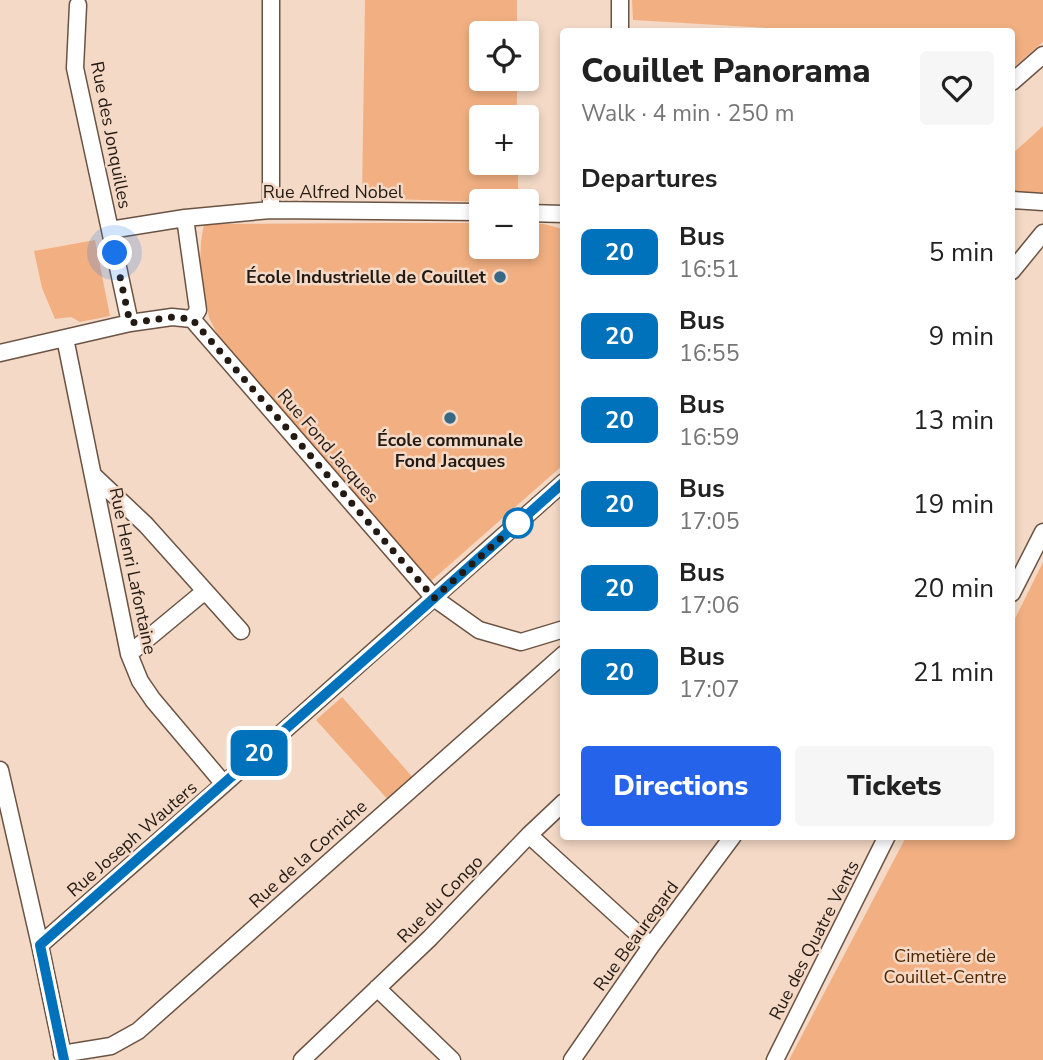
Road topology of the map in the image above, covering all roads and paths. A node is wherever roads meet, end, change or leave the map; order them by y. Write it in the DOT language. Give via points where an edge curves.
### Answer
graph roads {
  1 [pos="271,0"];
  2 [pos="620,0"];
  3 [pos="78,5"];
  4 [pos="620,28"];
  5 [pos="1043,55"];
  6 [pos="1015,79"];
  7 [pos="1015,200"];
  8 [pos="1043,202"];
  9 [pos="271,210"];
  10 [pos="469,212"];
  11 [pos="539,214"];
  12 [pos="560,214"];
  13 [pos="185,218"];
  14 [pos="110,230"];
  15 [pos="1043,233"];
  16 [pos="1015,267"];
  17 [pos="192,319"];
  18 [pos="130,323"];
  19 [pos="65,338"];
  20 [pos="0,353"];
  21 [pos="93,475"];
  22 [pos="560,486"];
  23 [pos="1043,532"];
  24 [pos="1015,587"];
  25 [pos="205,591"];
  26 [pos="434,598"];
  27 [pos="560,630"];
  28 [pos="241,631"];
  29 [pos="129,654"];
  30 [pos="560,658"];
  31 [pos="0,770"];
  32 [pos="224,784"];
  33 [pos="560,806"];
  34 [pos="530,835"];
  35 [pos="730,840"];
  36 [pos="885,840"];
  37 [pos="40,945"];
  38 [pos="651,946"];
  39 [pos="377,988"];
  40 [pos="63,1057"];
  41 [pos="302,1060"];
  42 [pos="452,1060"];
  43 [pos="572,1060"];
  44 [pos="775,1060"];
  1 -- 9 [label="street"];
  2 -- 4 [label="street"];
  3 -- 14 [label="street, Rue des Jonquilles" via="75,68"];
  5 -- 6 [label="street"];
  7 -- 8 [label="street"];
  9 -- 10 [label="street, Rue Alfred Nobel"];
  9 -- 13 [label="street, Rue Alfred Nobel"];
  11 -- 12 [label="street"];
  13 -- 14 [label="street, Rue Alfred Nobel"];
  13 -- 17 [label="street" via="198,310"];
  14 -- 18 [label="street, Rue des Jonquilles"];
  15 -- 16 [label="street"];
  17 -- 18 [label="street"];
  17 -- 26 [label="street, Rue Fond Jacques"];
  18 -- 19 [label="street"];
  19 -- 20 [label="street"];
  19 -- 21 [label="street, Rue Henri Lafontaine"];
  21 -- 25 [label="street"];
  21 -- 29 [label="street, Rue Henri Lafontaine"];
  22 -- 26 [label="street, Rue Joseph Wauters"];
  23 -- 24 [label="street"];
  25 -- 28 [label="street"];
  25 -- 29 [label="street"];
  26 -- 27 [label="street, Rue Fond Jacques" via="479,631 521,642"];
  26 -- 32 [label="street, Rue Joseph Wauters"];
  29 -- 32 [label="street, Rue Henri Lafontaine" via="146,691"];
  30 -- 40 [label="street, Rue de la Corniche" via="138,1031 111,1046"];
  31 -- 37 [label="street"];
  32 -- 37 [label="street, Rue Joseph Wauters"];
  33 -- 34 [label="street, Rue du Congo"];
  34 -- 38 [label="street"];
  34 -- 39 [label="street, Rue du Congo"];
  35 -- 38 [label="street, Rue Beauregard"];
  36 -- 44 [label="street, Rue des Quatre Vents"];
  37 -- 40 [label="street"];
  38 -- 43 [label="street, Rue Beauregard"];
  39 -- 41 [label="street, Rue du Congo"];
  39 -- 42 [label="street"];
}
